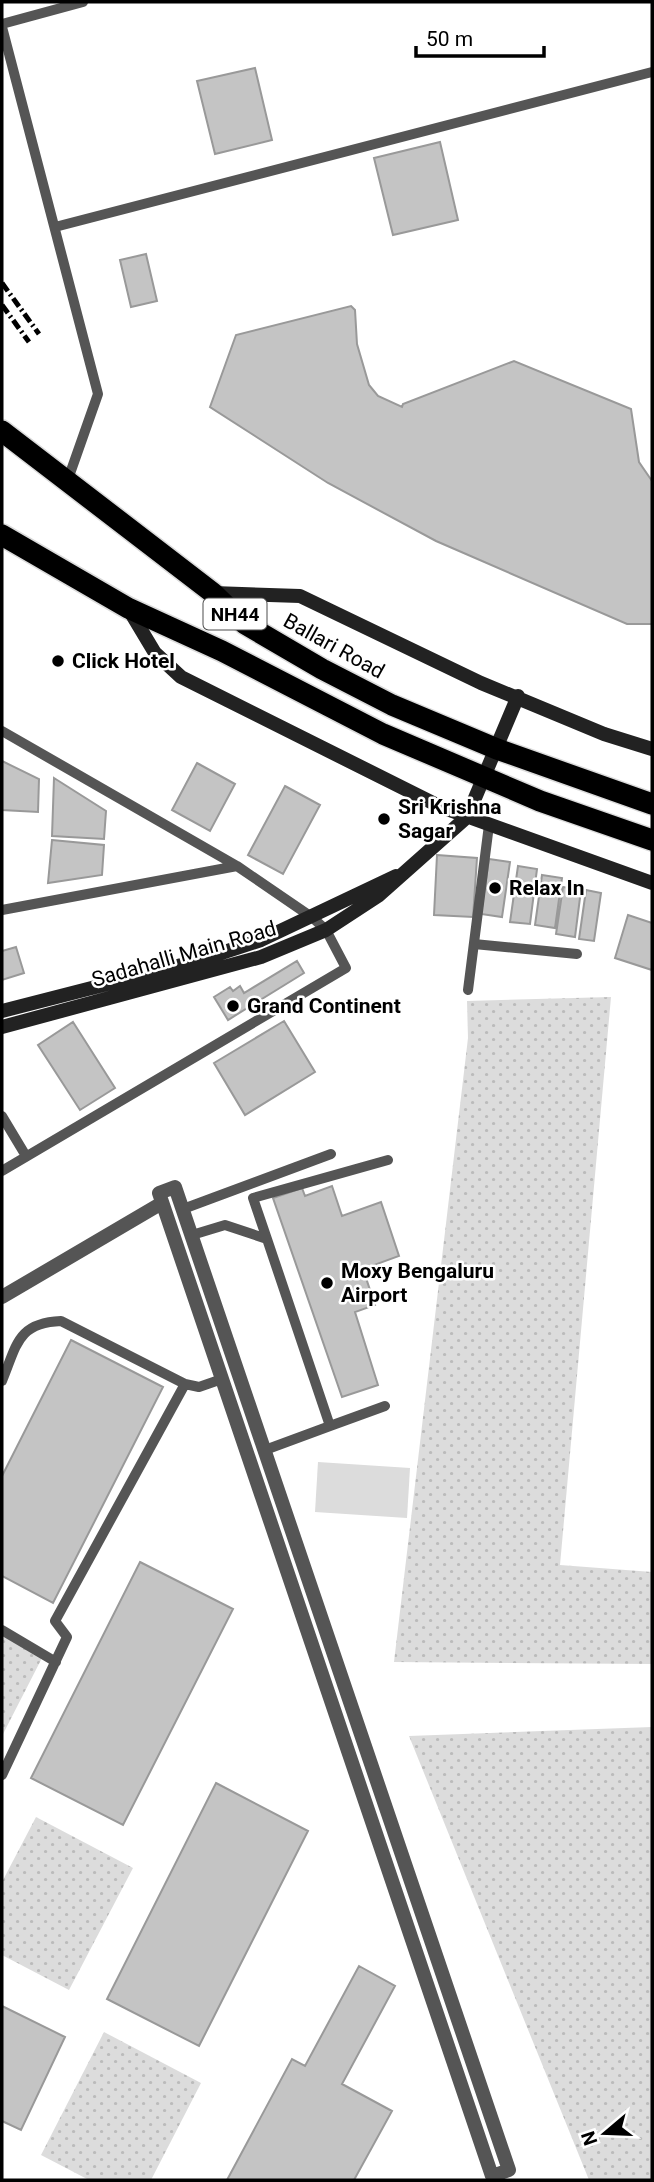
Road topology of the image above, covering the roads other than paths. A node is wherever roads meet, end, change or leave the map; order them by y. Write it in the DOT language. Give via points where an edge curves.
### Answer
graph roads {
  1 [pos="83,2"];
  2 [pos="2,25"];
  3 [pos="652,72"];
  4 [pos="55,227"];
  5 [pos="2,431"];
  6 [pos="67,482"];
  7 [pos="2,535"];
  8 [pos="213,593"];
  9 [pos="128,608"];
  10 [pos="518,696"];
  11 [pos="2,731"];
  12 [pos="497,749"];
  13 [pos="652,749"];
  14 [pos="485,779"];
  15 [pos="652,804"];
  16 [pos="467,817"];
  17 [pos="489,825"];
  18 [pos="652,840"];
  19 [pos="237,866"];
  20 [pos="401,874"];
  21 [pos="652,883"];
  22 [pos="2,910"];
  23 [pos="313,918"];
  24 [pos="326,929"];
  25 [pos="474,944"];
  26 [pos="577,954"];
  27 [pos="468,990"];
  28 [pos="22,1005"];
  29 [pos="2,1011"];
  30 [pos="26,1020"];
  31 [pos="2,1027"];
  32 [pos="2,1116"];
  33 [pos="331,1154"];
  34 [pos="26,1156"];
  35 [pos="388,1160"];
  36 [pos="2,1171"];
  37 [pos="248,1185"];
  38 [pos="160,1198"];
  39 [pos="253,1198"];
  40 [pos="183,1209"];
  41 [pos="192,1235"];
  42 [pos="267,1239"];
  43 [pos="2,1297"];
  44 [pos="222,1379"];
  45 [pos="2,1381"];
  46 [pos="185,1384"];
  47 [pos="385,1406"];
  48 [pos="330,1426"];
  49 [pos="264,1450"];
  50 [pos="2,1630"];
  51 [pos="56,1662"];
  52 [pos="2,1775"];
  1 -- 2 [label="lane"];
  2 -- 4 [label="lane"];
  3 -- 4 [label="lane"];
  4 -- 6 [label="lane" via="98,394"];
  5 -- 6 [label="highway, Ballari Road / NH44"];
  6 -- 8 [label="highway, Ballari Road / NH44"];
  7 -- 9 [label="highway, NH44"];
  8 -- 10 [label="street" via="300,596 481,683"];
  8 -- 12 [label="highway, Ballari Road / NH44" via="245,624 323,669 392,705"];
  9 -- 14 [label="highway, NH44"];
  9 -- 16 [label="street" via="155,653 181,677"];
  10 -- 12 [label="street"];
  10 -- 13 [label="street" via="604,734"];
  11 -- 19 [label="lane"];
  12 -- 14 [label="street"];
  12 -- 15 [label="highway, Ballari Road / NH44"];
  14 -- 16 [label="street"];
  14 -- 18 [label="highway, NH44"];
  16 -- 17 [label="street"];
  16 -- 20 [label="street, Sadahalli Main Road"];
  17 -- 21 [label="street"];
  17 -- 25 [label="lane"];
  19 -- 22 [label="lane"];
  19 -- 23 [label="lane"];
  20 -- 23 [label="street, Sadahalli Main Road"];
  20 -- 24 [label="street, Sadahalli Main Road" via="378,896"];
  23 -- 24 [label="lane"];
  23 -- 28 [label="street, Sadahalli Main Road" via="197,961"];
  24 -- 30 [label="street, Sadahalli Main Road" via="261,957"];
  24 -- 34 [label="lane" via="346,968"];
  25 -- 26 [label="lane"];
  25 -- 27 [label="lane"];
  28 -- 29 [label="street, Sadahalli Main Road"];
  28 -- 30 [label="street"];
  30 -- 31 [label="street, Sadahalli Main Road"];
  32 -- 34 [label="lane"];
  33 -- 37 [label="lane"];
  34 -- 36 [label="lane"];
  35 -- 39 [label="lane"];
  37 -- 39 [label="lane"];
  37 -- 40 [label="lane"];
  38 -- 40 [label="street" via="175,1187"];
  38 -- 43 [label="street"];
  38 -- 44 [label="street"];
  39 -- 42 [label="lane"];
  40 -- 41 [label="street"];
  41 -- 42 [label="lane" via="225,1224"];
  41 -- 49 [label="street"];
  42 -- 48 [label="lane"];
  44 -- 46 [label="lane" via="199,1387"];
  44 -- 49 [label="street" via="492,2176 509,2170"];
  45 -- 46 [label="lane" via="20,1338 39,1322 61,1321"];
  46 -- 51 [label="lane" via="55,1621 67,1637"];
  47 -- 48 [label="lane"];
  48 -- 49 [label="lane"];
  50 -- 51 [label="lane"];
  51 -- 52 [label="lane"];
}
